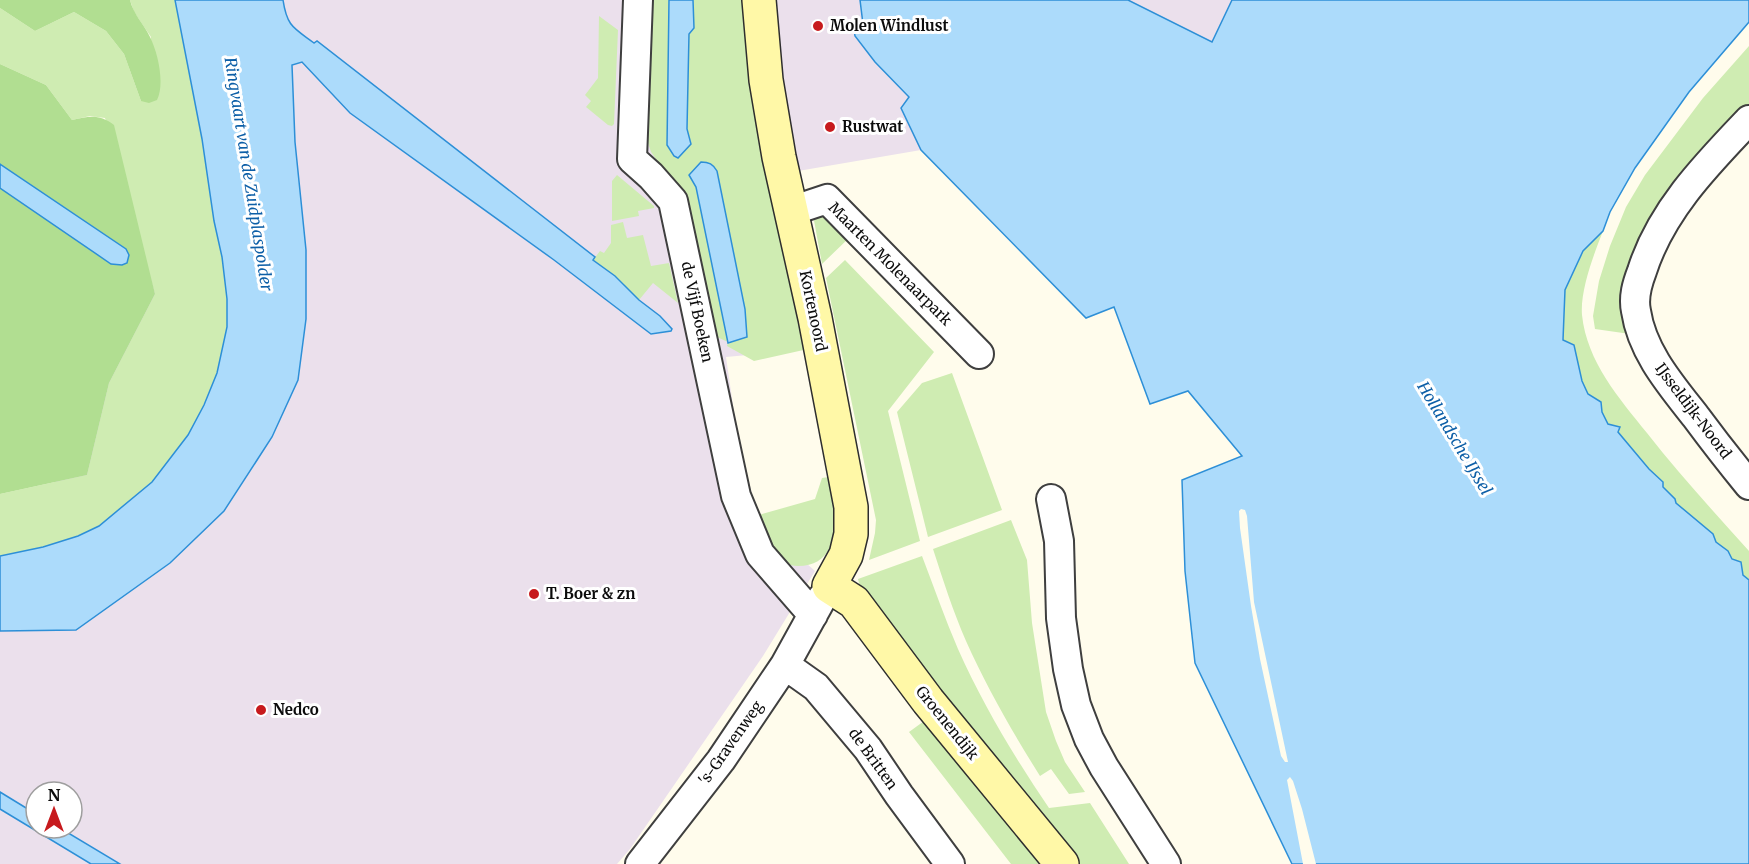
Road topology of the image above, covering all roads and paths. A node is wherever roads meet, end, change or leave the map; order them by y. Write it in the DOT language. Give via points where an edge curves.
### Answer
graph roads {
  1 [pos="638,0"];
  2 [pos="759,0"];
  3 [pos="1749,120"];
  4 [pos="791,211"];
  5 [pos="979,354"];
  6 [pos="1749,485"];
  7 [pos="1051,499"];
  8 [pos="829,586"];
  9 [pos="813,615"];
  10 [pos="785,664"];
  11 [pos="640,864"];
  12 [pos="950,864"];
  13 [pos="1062,864"];
  14 [pos="1167,864"];
  1 -- 9 [label="street, de Vijf Boeken" via="632,159 673,201 736,496 760,554"];
  2 -- 4 [label="street, Kortenoord" via="766,80"];
  3 -- 6 [label="street, IJsseldijk-Noord" via="1708,163 1659,229 1636,289 1635,310 1659,369"];
  4 -- 5 [label="street, Maarten Molenaarpark" via="827,199"];
  4 -- 8 [label="street, Kortenoord" via="851,507 846,555"];
  7 -- 14 [label="street" via="1059,541 1063,628 1076,705 1104,767"];
  8 -- 9 [label="street, Kortenoord"];
  8 -- 13 [label="street, Groenendijk" via="854,602"];
  9 -- 10 [label="street, 's-Gravenweg"];
  10 -- 11 [label="street, 's-Gravenweg" via="721,760"];
  10 -- 12 [label="street, de Britten" via="816,687 868,749"];
}
